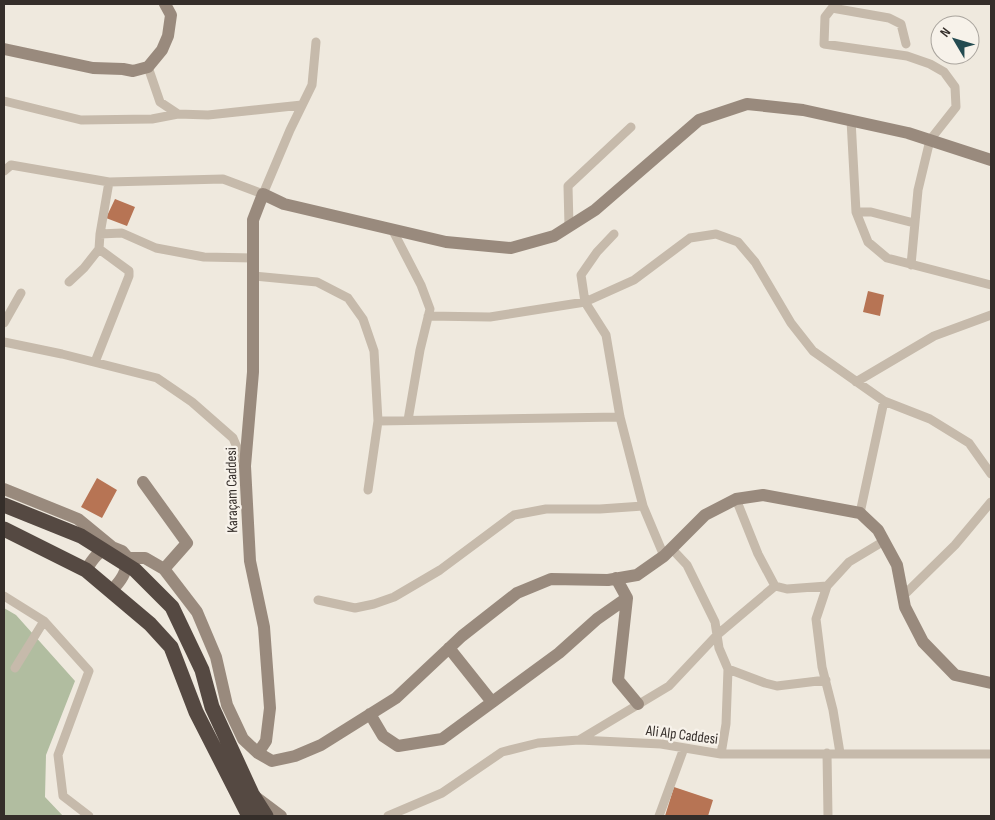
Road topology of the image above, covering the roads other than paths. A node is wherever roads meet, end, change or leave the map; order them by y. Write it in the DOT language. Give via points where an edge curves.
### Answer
graph roads {
  1 [pos="165,4"];
  2 [pos="316,42"];
  3 [pos="906,44"];
  4 [pos="4,49"];
  5 [pos="148,67"];
  6 [pos="4,101"];
  7 [pos="302,105"];
  8 [pos="178,114"];
  9 [pos="851,120"];
  10 [pos="631,126"];
  11 [pos="930,140"];
  12 [pos="991,160"];
  13 [pos="6,166"];
  14 [pos="109,182"];
  15 [pos="263,194"];
  16 [pos="856,212"];
  17 [pos="914,223"];
  18 [pos="569,226"];
  19 [pos="392,229"];
  20 [pos="100,234"];
  21 [pos="614,234"];
  22 [pos="99,249"];
  23 [pos="253,258"];
  24 [pos="911,264"];
  25 [pos="253,276"];
  26 [pos="69,282"];
  27 [pos="991,285"];
  28 [pos="21,293"];
  29 [pos="585,302"];
  30 [pos="991,315"];
  31 [pos="428,316"];
  32 [pos="4,323"];
  33 [pos="4,342"];
  34 [pos="95,362"];
  35 [pos="856,382"];
  36 [pos="884,401"];
  37 [pos="620,417"];
  38 [pos="408,420"];
  39 [pos="378,421"];
  40 [pos="245,466"];
  41 [pos="991,474"];
  42 [pos="143,482"];
  43 [pos="4,489"];
  44 [pos="368,490"];
  45 [pos="736,499"];
  46 [pos="991,502"];
  47 [pos="4,505"];
  48 [pos="643,506"];
  49 [pos="860,513"];
  50 [pos="4,529"];
  51 [pos="884,541"];
  52 [pos="107,549"];
  53 [pos="668,553"];
  54 [pos="128,561"];
  55 [pos="164,569"];
  56 [pos="86,570"];
  57 [pos="616,578"];
  58 [pos="775,586"];
  59 [pos="826,586"];
  60 [pos="112,591"];
  61 [pos="4,596"];
  62 [pos="903,596"];
  63 [pos="627,598"];
  64 [pos="318,600"];
  65 [pos="44,621"];
  66 [pos="717,635"];
  67 [pos="449,648"];
  68 [pos="15,668"];
  69 [pos="728,669"];
  70 [pos="826,680"];
  71 [pos="991,684"];
  72 [pos="492,702"];
  73 [pos="638,704"];
  74 [pos="370,714"];
  75 [pos="579,740"];
  76 [pos="684,748"];
  77 [pos="258,753"];
  78 [pos="827,753"];
  79 [pos="840,753"];
  80 [pos="720,754"];
  81 [pos="991,754"];
  82 [pos="252,794"];
  83 [pos="89,816"];
  84 [pos="249,816"];
  85 [pos="266,816"];
  86 [pos="281,816"];
  87 [pos="388,816"];
  88 [pos="658,816"];
  89 [pos="828,816"];
  1 -- 5 [label="street" via="171,15 168,36 162,50"];
  2 -- 7 [label="street" via="312,84"];
  3 -- 11 [label="street" via="900,24 889,18 832,8 825,18 824,44 907,56 944,72 955,87 956,107"];
  4 -- 5 [label="street" via="93,68 133,71"];
  5 -- 8 [label="street" via="160,102"];
  6 -- 8 [label="street" via="81,120 152,119"];
  7 -- 8 [label="street" via="208,115"];
  7 -- 15 [label="street"];
  9 -- 11 [label="street"];
  9 -- 16 [label="street"];
  9 -- 18 [label="street" via="748,104 699,120 595,210"];
  10 -- 18 [label="street" via="568,186"];
  11 -- 12 [label="street"];
  11 -- 17 [label="street"];
  13 -- 14 [label="street"];
  14 -- 15 [label="street" via="223,178"];
  14 -- 20 [label="street"];
  15 -- 19 [label="street" via="284,204"];
  15 -- 23 [label="street, Karaçam Caddesi" via="253,220"];
  16 -- 17 [label="street" via="871,212"];
  16 -- 24 [label="street" via="868,242 886,258"];
  17 -- 24 [label="street"];
  18 -- 19 [label="street" via="554,236 511,248 446,242"];
  19 -- 31 [label="street" via="430,309"];
  20 -- 22 [label="street"];
  20 -- 23 [label="street" via="122,232 156,248 204,257"];
  21 -- 29 [label="street" via="581,275"];
  22 -- 26 [label="street"];
  22 -- 34 [label="street" via="129,271 129,276"];
  23 -- 25 [label="street, Karaçam Caddesi"];
  24 -- 27 [label="street"];
  25 -- 39 [label="street" via="317,282 348,298 362,319 374,351"];
  25 -- 40 [label="street, Karaçam Caddesi" via="253,372"];
  28 -- 32 [label="street"];
  29 -- 31 [label="street" via="490,317"];
  29 -- 35 [label="street" via="634,280 690,238 716,234 738,242 755,262 791,323 813,351"];
  29 -- 37 [label="street" via="606,335"];
  30 -- 35 [label="street" via="934,336"];
  31 -- 38 [label="street"];
  33 -- 34 [label="street"];
  34 -- 40 [label="street" via="157,378 192,402 233,438"];
  35 -- 36 [label="street"];
  36 -- 41 [label="street" via="930,419 969,443"];
  36 -- 49 [label="street"];
  37 -- 38 [label="street"];
  37 -- 48 [label="street"];
  38 -- 39 [label="street"];
  39 -- 44 [label="street"];
  40 -- 77 [label="street, Karaçam Caddesi" via="250,561 264,628 270,708 266,741"];
  42 -- 55 [label="street" via="187,543"];
  43 -- 52 [label="street" via="78,519"];
  45 -- 49 [label="street" via="763,495"];
  45 -- 53 [label="street" via="705,515"];
  45 -- 58 [label="street"];
  46 -- 62 [label="street" via="955,545"];
  47 -- 52 [label="highway"];
  48 -- 53 [label="street"];
  48 -- 64 [label="street" via="546,509 514,515 440,570 394,597 355,608"];
  49 -- 51 [label="street" via="878,530"];
  50 -- 56 [label="highway"];
  51 -- 59 [label="street" via="849,562"];
  51 -- 62 [label="street" via="897,565"];
  52 -- 54 [label="highway"];
  52 -- 56 [label="street" via="92,560"];
  53 -- 57 [label="street" via="637,575"];
  53 -- 66 [label="street" via="687,565 715,622"];
  54 -- 55 [label="street" via="145,558"];
  54 -- 60 [label="street" via="121,581"];
  54 -- 82 [label="highway" via="172,607 196,654 212,706"];
  55 -- 77 [label="street" via="197,612 216,657 227,705 243,739"];
  56 -- 60 [label="highway"];
  57 -- 63 [label="street"];
  57 -- 67 [label="street" via="551,579 518,592"];
  58 -- 59 [label="street" via="787,589"];
  58 -- 66 [label="street"];
  59 -- 70 [label="street" via="816,619"];
  60 -- 84 [label="highway" via="171,647 196,712"];
  61 -- 65 [label="street"];
  62 -- 71 [label="street" via="905,607 923,642 955,675"];
  63 -- 72 [label="street"];
  63 -- 73 [label="street" via="618,680"];
  65 -- 68 [label="street"];
  65 -- 83 [label="street" via="89,671 58,755 63,796"];
  66 -- 69 [label="street"];
  66 -- 73 [label="street" via="669,686"];
  67 -- 72 [label="street"];
  67 -- 74 [label="street" via="396,698"];
  69 -- 70 [label="street" via="777,686"];
  69 -- 80 [label="street" via="726,724"];
  70 -- 79 [label="street"];
  72 -- 74 [label="street" via="442,739 398,746 383,736"];
  73 -- 75 [label="street"];
  74 -- 77 [label="street" via="321,745 295,756 272,761"];
  75 -- 76 [label="street, Ali Alp Caddesi"];
  75 -- 87 [label="street, Ali Alp Caddesi" via="538,742 502,752 442,793"];
  76 -- 80 [label="street, Ali Alp Caddesi"];
  76 -- 88 [label="street"];
  78 -- 79 [label="street, Ali Alp Caddesi"];
  78 -- 80 [label="street, Ali Alp Caddesi"];
  78 -- 89 [label="street"];
  79 -- 81 [label="street, Ali Alp Caddesi"];
  82 -- 85 [label="highway"];
  82 -- 86 [label="street"];
}
